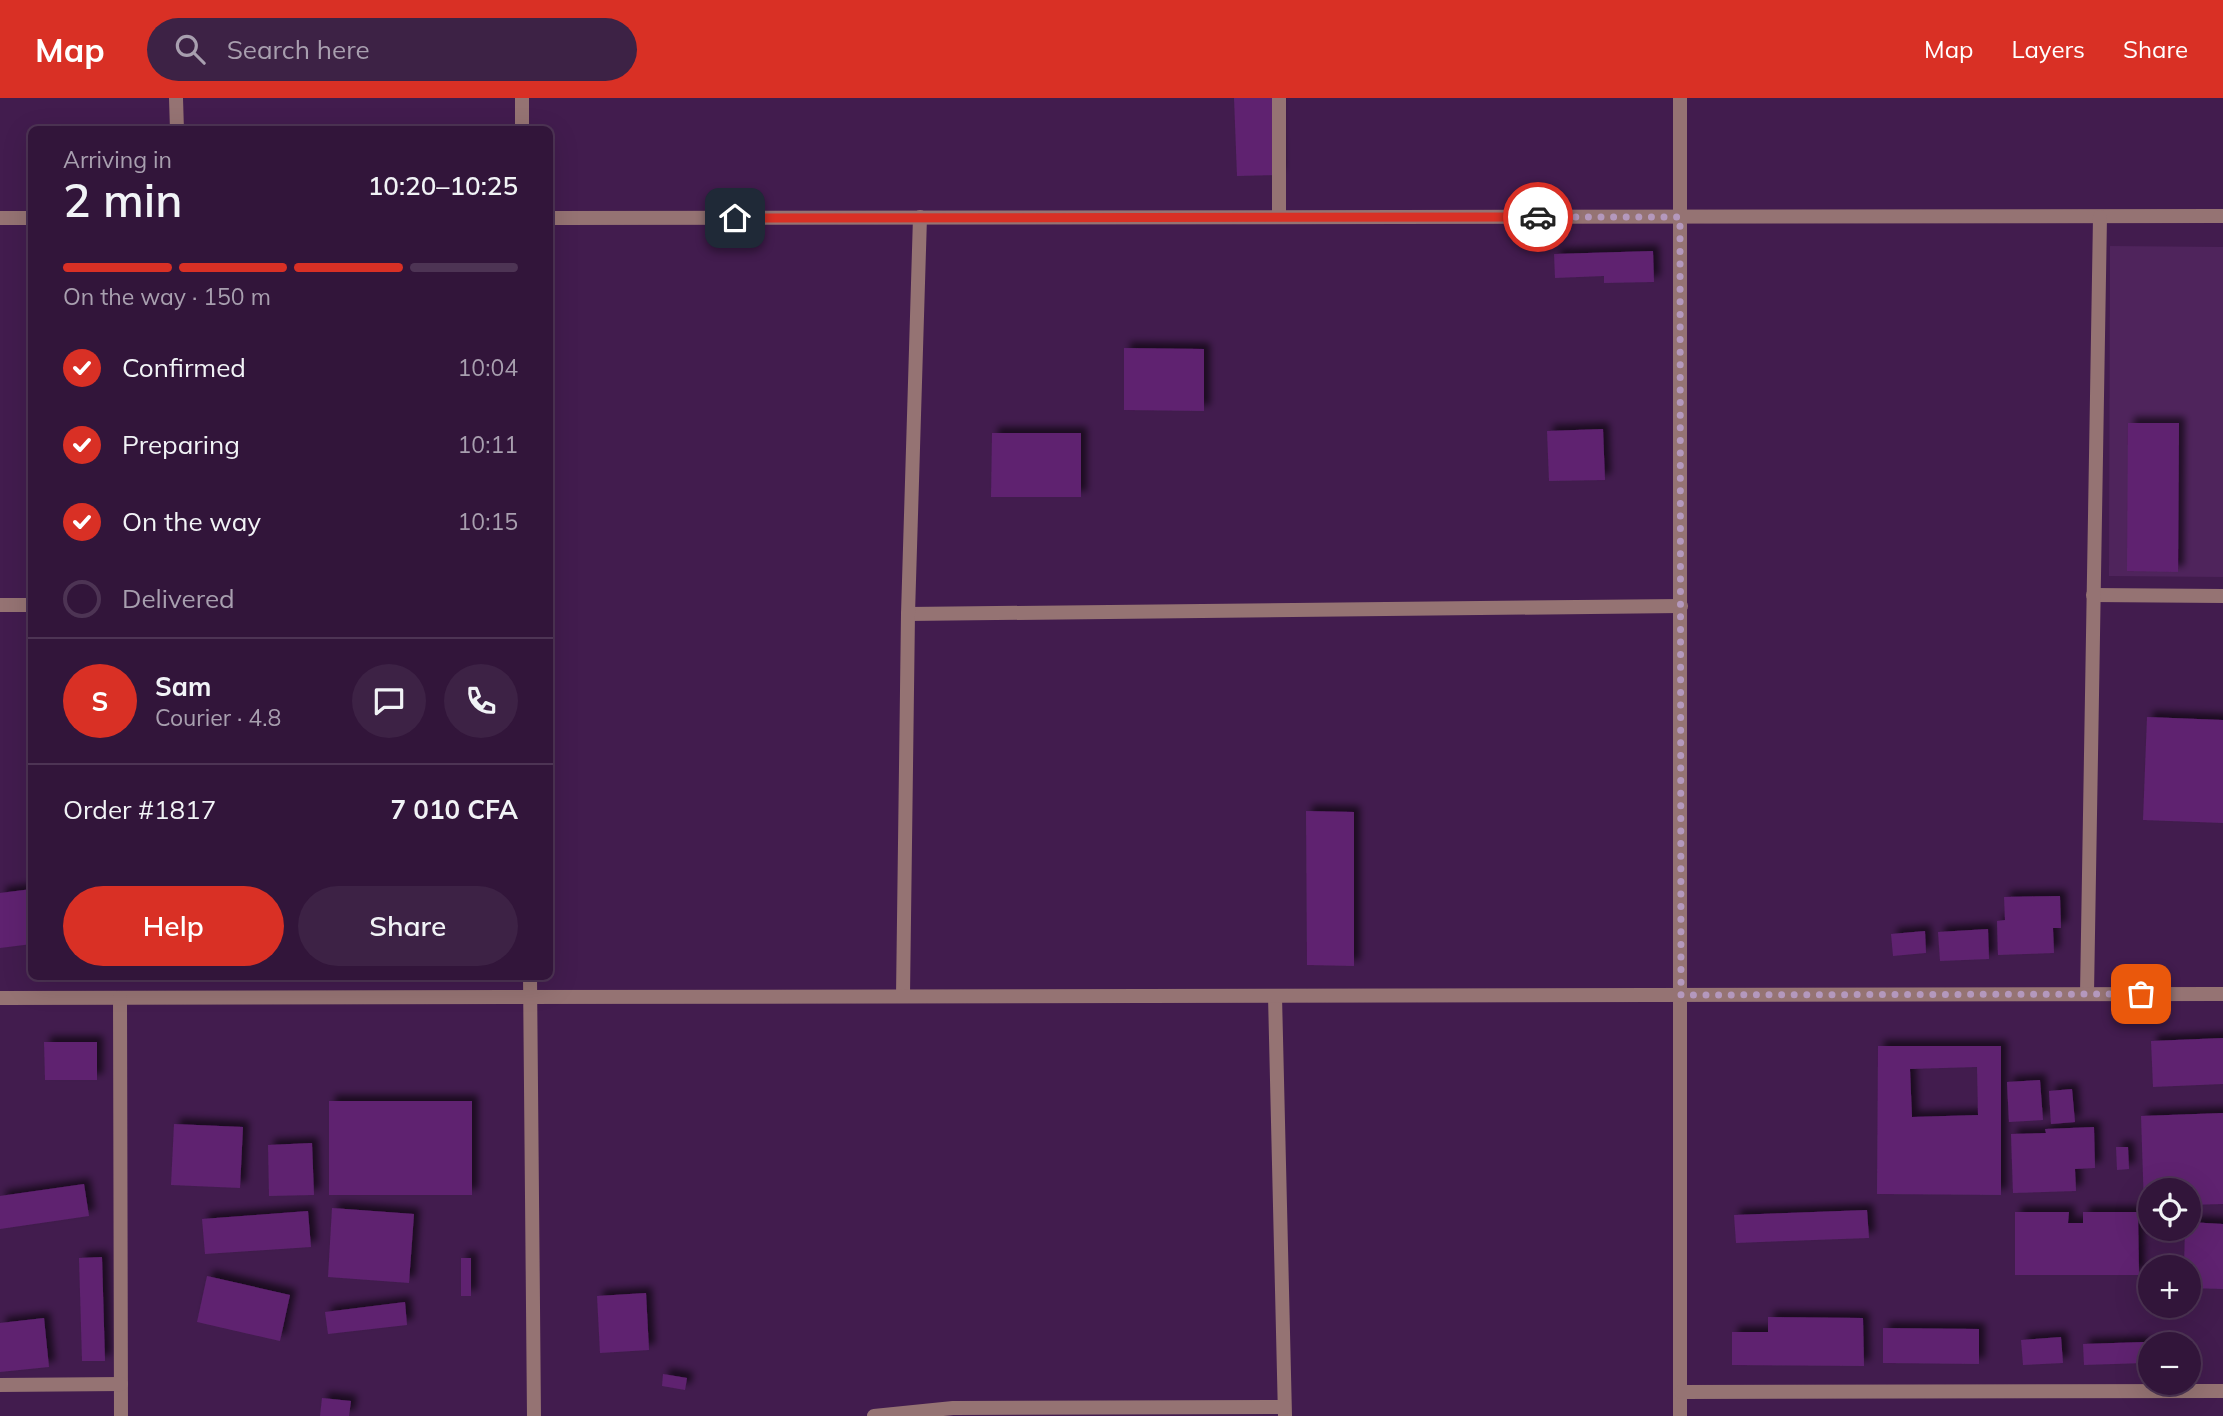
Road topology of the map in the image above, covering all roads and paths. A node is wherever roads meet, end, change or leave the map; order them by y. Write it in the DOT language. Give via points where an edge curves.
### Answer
graph roads {
  1 [pos="176,98"];
  2 [pos="522,98"];
  3 [pos="1279,98"];
  4 [pos="1680,98"];
  5 [pos="177,126"];
  6 [pos="522,126"];
  7 [pos="2223,216"];
  8 [pos="1279,217"];
  9 [pos="1680,217"];
  10 [pos="2100,217"];
  11 [pos="0,218"];
  12 [pos="28,218"];
  13 [pos="553,218"];
  14 [pos="920,218"];
  15 [pos="2093,594"];
  16 [pos="2223,596"];
  17 [pos="0,604"];
  18 [pos="28,605"];
  19 [pos="1681,606"];
  20 [pos="908,614"];
  21 [pos="530,980"];
  22 [pos="2087,994"];
  23 [pos="2223,994"];
  24 [pos="1681,995"];
  25 [pos="903,996"];
  26 [pos="1275,996"];
  27 [pos="530,997"];
  28 [pos="0,998"];
  29 [pos="120,998"];
  30 [pos="121,1384"];
  31 [pos="0,1385"];
  32 [pos="2223,1391"];
  33 [pos="1681,1392"];
  34 [pos="1284,1412"];
  35 [pos="121,1416"];
  36 [pos="534,1416"];
  37 [pos="874,1416"];
  38 [pos="1681,1416"];
  1 -- 5 [label="street"];
  2 -- 6 [label="street"];
  3 -- 8 [label="street"];
  4 -- 9 [label="street"];
  7 -- 10 [label="street"];
  8 -- 9 [label="street"];
  8 -- 14 [label="street"];
  9 -- 10 [label="street"];
  9 -- 19 [label="street"];
  10 -- 15 [label="street"];
  11 -- 12 [label="street"];
  13 -- 14 [label="street"];
  14 -- 20 [label="street"];
  15 -- 16 [label="street"];
  15 -- 22 [label="street"];
  17 -- 18 [label="street"];
  19 -- 20 [label="street"];
  19 -- 24 [label="street"];
  20 -- 25 [label="street"];
  21 -- 27 [label="street"];
  22 -- 23 [label="street"];
  22 -- 24 [label="street"];
  24 -- 26 [label="street"];
  24 -- 33 [label="street"];
  25 -- 26 [label="street"];
  25 -- 27 [label="street"];
  26 -- 34 [label="street"];
  27 -- 29 [label="street"];
  27 -- 36 [label="street"];
  28 -- 29 [label="street"];
  29 -- 30 [label="street"];
  30 -- 31 [label="street"];
  30 -- 35 [label="street"];
  32 -- 33 [label="street"];
  33 -- 38 [label="street"];
  34 -- 37 [label="street" via="953,1408"];
}
